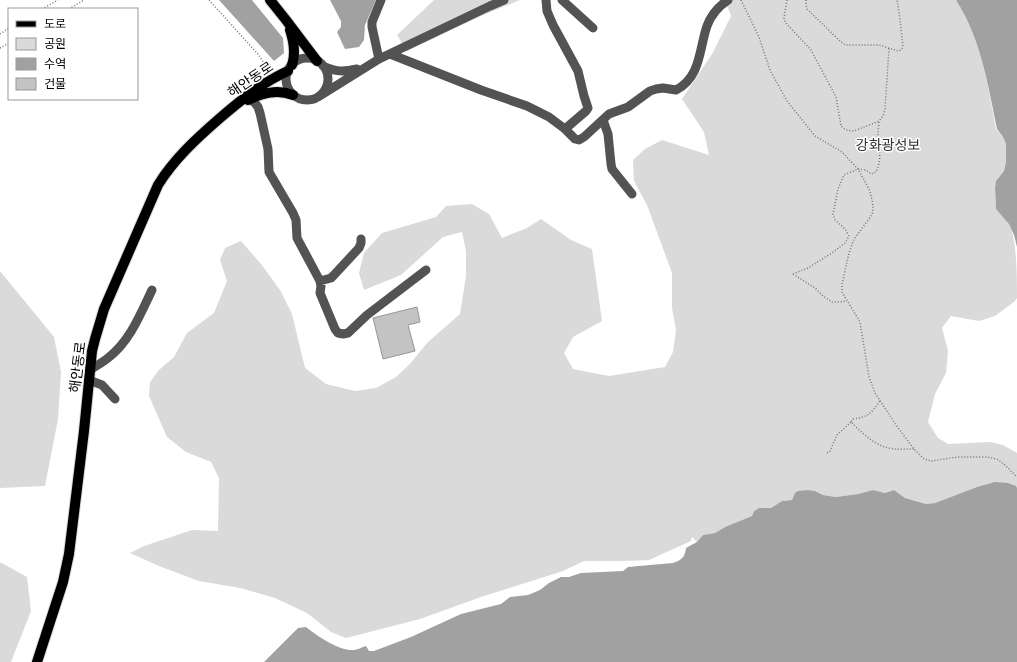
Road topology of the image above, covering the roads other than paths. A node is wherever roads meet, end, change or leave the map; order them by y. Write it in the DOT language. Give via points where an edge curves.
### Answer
graph roads {
  1 [pos="270,0"];
  2 [pos="381,0"];
  3 [pos="498,0"];
  4 [pos="504,0"];
  5 [pos="546,0"];
  6 [pos="562,0"];
  7 [pos="728,0"];
  8 [pos="490,6"];
  9 [pos="279,10"];
  10 [pos="593,28"];
  11 [pos="390,54"];
  12 [pos="378,59"];
  13 [pos="320,64"];
  14 [pos="290,68"];
  15 [pos="363,69"];
  16 [pos="293,95"];
  17 [pos="318,97"];
  18 [pos="250,99"];
  19 [pos="229,110"];
  20 [pos="602,120"];
  21 [pos="565,129"];
  22 [pos="632,194"];
  23 [pos="362,239"];
  24 [pos="426,270"];
  25 [pos="320,281"];
  26 [pos="152,290"];
  27 [pos="89,375"];
  28 [pos="116,400"];
  29 [pos="37,662"];
  1 -- 9 [label="main road, 해안동로"];
  2 -- 12 [label="street" via="372,22"];
  3 -- 8 [label="street"];
  4 -- 8 [label="street"];
  5 -- 21 [label="street" via="553,25 578,70 588,108"];
  6 -- 10 [label="street"];
  7 -- 20 [label="street" via="720,6 707,25 699,62 687,82 676,90 663,88 650,91 628,107 609,114"];
  8 -- 11 [label="street"];
  9 -- 13 [label="main road, 해안동로"];
  9 -- 14 [label="main road, 해안동로" via="290,29 295,46"];
  11 -- 12 [label="street"];
  11 -- 21 [label="street" via="528,106"];
  12 -- 15 [label="street"];
  13 -- 14 [label="street" via="303,59"];
  13 -- 15 [label="street" via="339,72"];
  13 -- 17 [label="street" via="328,79 327,86"];
  14 -- 16 [label="street" via="286,77"];
  14 -- 19 [label="main road, 해안동로"];
  15 -- 17 [label="street"];
  16 -- 17 [label="street" via="305,100"];
  16 -- 18 [label="main road, 해안동로" via="270,92"];
  18 -- 19 [label="main road, 해안동로"];
  18 -- 25 [label="street" via="260,113 268,149 269,172 293,213 297,238"];
  19 -- 27 [label="main road, 해안동로" via="188,148 158,185 101,318"];
  20 -- 21 [label="street" via="579,140"];
  20 -- 22 [label="street" via="608,134 612,169"];
  23 -- 25 [label="street" via="359,248 331,278"];
  24 -- 25 [label="street" via="367,315 348,333 343,334 335,329 320,293"];
  26 -- 27 [label="street" via="125,340"];
  27 -- 28 [label="street"];
  27 -- 29 [label="main road, 해안동로" via="69,554 63,582"];
}
